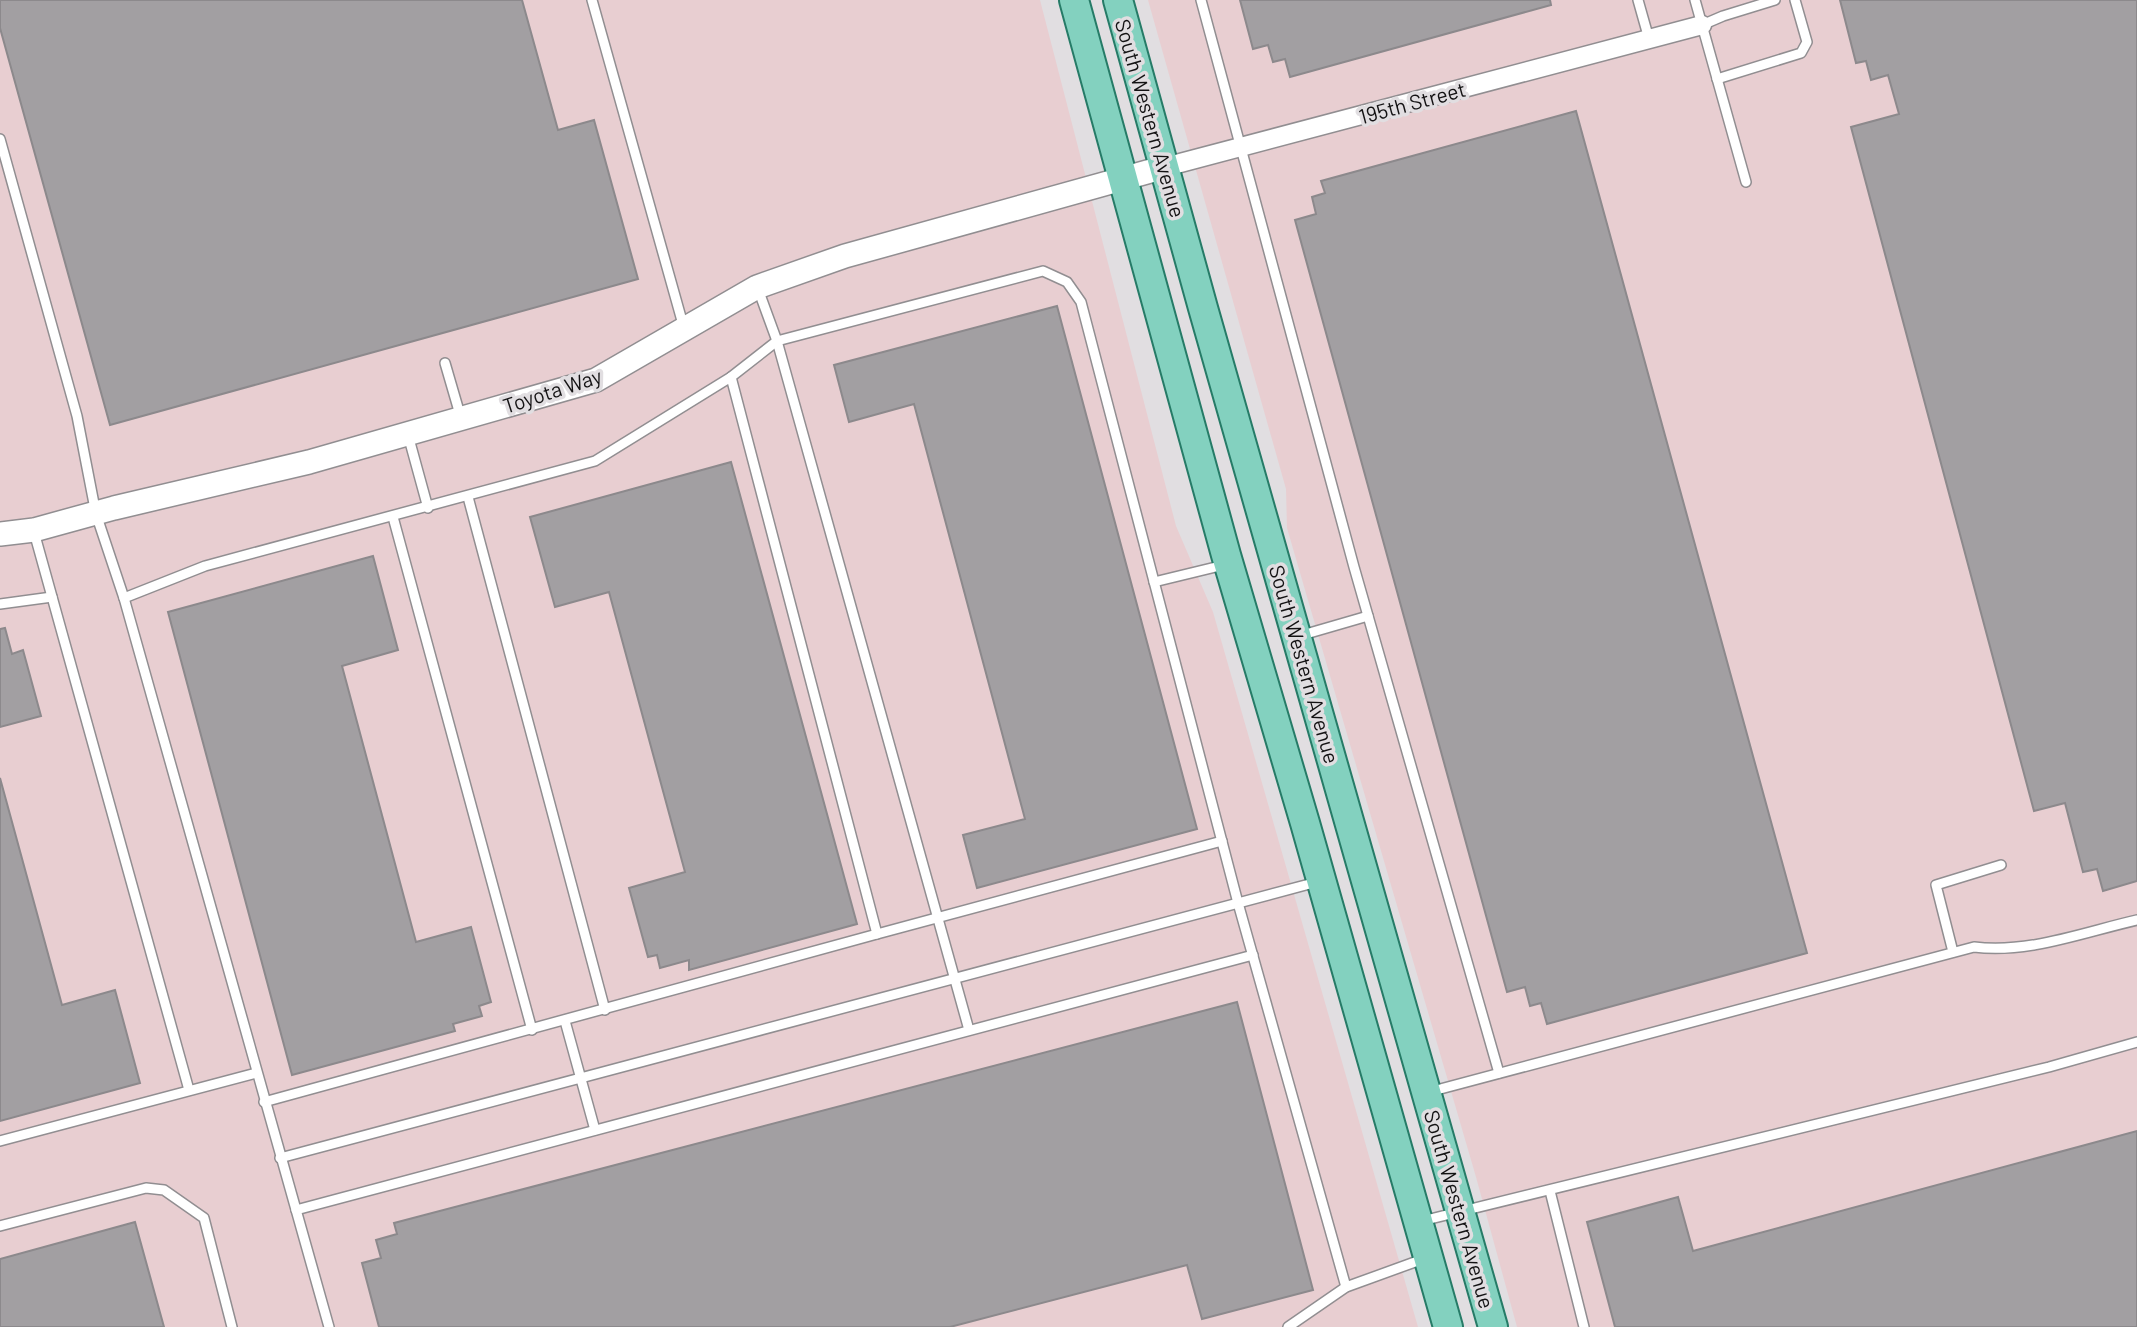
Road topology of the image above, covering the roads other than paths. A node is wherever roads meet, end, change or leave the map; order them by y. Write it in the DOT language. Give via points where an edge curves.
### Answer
graph roads {
  1 [pos="592,0"];
  2 [pos="1074,0"];
  3 [pos="1118,0"];
  4 [pos="1201,0"];
  5 [pos="1638,0"];
  6 [pos="1695,0"];
  7 [pos="1775,0"];
  8 [pos="1795,0"];
  9 [pos="1702,25"];
  10 [pos="1649,39"];
  11 [pos="1717,79"];
  12 [pos="0,139"];
  13 [pos="1242,147"];
  14 [pos="1165,167"];
  15 [pos="1123,180"];
  16 [pos="1746,182"];
  17 [pos="757,287"];
  18 [pos="685,330"];
  19 [pos="777,341"];
  20 [pos="445,363"];
  21 [pos="731,377"];
  22 [pos="461,418"];
  23 [pos="408,434"];
  24 [pos="468,497"];
  25 [pos="428,508"];
  26 [pos="96,514"];
  27 [pos="393,517"];
  28 [pos="34,530"];
  29 [pos="0,534"];
  30 [pos="1228,564"];
  31 [pos="1154,582"];
  32 [pos="52,597"];
  33 [pos="124,598"];
  34 [pos="0,604"];
  35 [pos="1368,616"];
  36 [pos="1298,637"];
  37 [pos="1222,841"];
  38 [pos="2001,865"];
  39 [pos="1321,881"];
  40 [pos="1238,903"];
  41 [pos="939,918"];
  42 [pos="2137,920"];
  43 [pos="877,934"];
  44 [pos="1953,952"];
  45 [pos="1253,955"];
  46 [pos="955,978"];
  47 [pos="605,1010"];
  48 [pos="565,1021"];
  49 [pos="532,1030"];
  50 [pos="969,1030"];
  51 [pos="2137,1042"];
  52 [pos="256,1073"];
  53 [pos="1499,1073"];
  54 [pos="581,1078"];
  55 [pos="189,1090"];
  56 [pos="1427,1093"];
  57 [pos="264,1102"];
  58 [pos="595,1130"];
  59 [pos="0,1140"];
  60 [pos="280,1158"];
  61 [pos="1550,1191"];
  62 [pos="296,1210"];
  63 [pos="1461,1212"];
  64 [pos="1418,1222"];
  65 [pos="0,1226"];
  66 [pos="1429,1257"];
  67 [pos="1346,1287"];
  68 [pos="232,1327"];
  69 [pos="329,1327"];
  70 [pos="1288,1327"];
  71 [pos="1448,1327"];
  72 [pos="1493,1327"];
  73 [pos="1584,1327"];
  1 -- 18 [label="lane"];
  2 -- 15 [label="main road, South Western Avenue"];
  3 -- 14 [label="main road, South Western Avenue"];
  4 -- 13 [label="lane"];
  5 -- 10 [label="lane"];
  6 -- 9 [label="lane"];
  7 -- 9 [label="lane"];
  8 -- 11 [label="lane" via="1807,42 1801,53"];
  9 -- 10 [label="street, 195th Street"];
  9 -- 11 [label="lane"];
  10 -- 13 [label="street, 195th Street"];
  11 -- 16 [label="lane"];
  12 -- 26 [label="lane" via="76,412"];
  13 -- 14 [label="street, 195th Street"];
  13 -- 35 [label="lane"];
  14 -- 15 [label="street, 195th Street"];
  14 -- 36 [label="main road, South Western Avenue"];
  15 -- 17 [label="street, Toyota Way" via="845,256"];
  15 -- 30 [label="main road, South Western Avenue"];
  17 -- 18 [label="street, Toyota Way"];
  17 -- 19 [label="lane"];
  18 -- 22 [label="street, Toyota Way" via="596,380"];
  19 -- 21 [label="lane"];
  19 -- 31 [label="lane" via="1043,271 1067,282 1081,302"];
  19 -- 41 [label="lane"];
  20 -- 22 [label="lane"];
  21 -- 24 [label="lane" via="595,461"];
  21 -- 43 [label="lane"];
  22 -- 23 [label="street, Toyota Way"];
  23 -- 25 [label="lane"];
  23 -- 26 [label="street, Toyota Way"];
  24 -- 25 [label="lane"];
  24 -- 47 [label="lane"];
  25 -- 27 [label="lane"];
  26 -- 28 [label="street, Toyota Way"];
  26 -- 33 [label="lane"];
  27 -- 33 [label="lane" via="205,566"];
  27 -- 49 [label="lane"];
  28 -- 29 [label="street, Toyota Way"];
  28 -- 32 [label="lane"];
  30 -- 31 [label="lane"];
  30 -- 39 [label="main road, South Western Avenue"];
  31 -- 37 [label="lane"];
  32 -- 34 [label="lane"];
  32 -- 55 [label="lane"];
  33 -- 52 [label="lane"];
  35 -- 36 [label="lane"];
  35 -- 53 [label="lane"];
  36 -- 56 [label="main road, South Western Avenue"];
  37 -- 40 [label="lane"];
  37 -- 41 [label="lane"];
  38 -- 44 [label="lane" via="1936,885"];
  39 -- 40 [label="lane"];
  39 -- 64 [label="main road, South Western Avenue"];
  40 -- 45 [label="lane"];
  40 -- 46 [label="lane"];
  41 -- 43 [label="lane"];
  41 -- 46 [label="lane"];
  42 -- 44 [label="lane" via="2022,948 1974,947"];
  43 -- 47 [label="lane"];
  44 -- 53 [label="lane"];
  45 -- 50 [label="lane"];
  45 -- 67 [label="lane"];
  46 -- 50 [label="lane"];
  46 -- 54 [label="lane"];
  47 -- 48 [label="lane"];
  48 -- 49 [label="lane"];
  48 -- 54 [label="lane"];
  49 -- 57 [label="lane"];
  50 -- 58 [label="lane"];
  51 -- 61 [label="lane"];
  52 -- 55 [label="lane"];
  52 -- 57 [label="lane"];
  53 -- 56 [label="lane"];
  54 -- 58 [label="lane"];
  54 -- 60 [label="lane"];
  55 -- 59 [label="lane"];
  56 -- 63 [label="main road, South Western Avenue"];
  57 -- 60 [label="lane"];
  58 -- 62 [label="lane"];
  60 -- 62 [label="lane"];
  61 -- 63 [label="lane"];
  61 -- 73 [label="lane"];
  62 -- 69 [label="lane"];
  63 -- 64 [label="lane"];
  63 -- 72 [label="main road, South Western Avenue"];
  64 -- 66 [label="main road, South Western Avenue"];
  65 -- 68 [label="lane" via="146,1188 164,1191 204,1218"];
  66 -- 67 [label="lane"];
  66 -- 71 [label="main road, South Western Avenue"];
  67 -- 70 [label="lane"];
}
